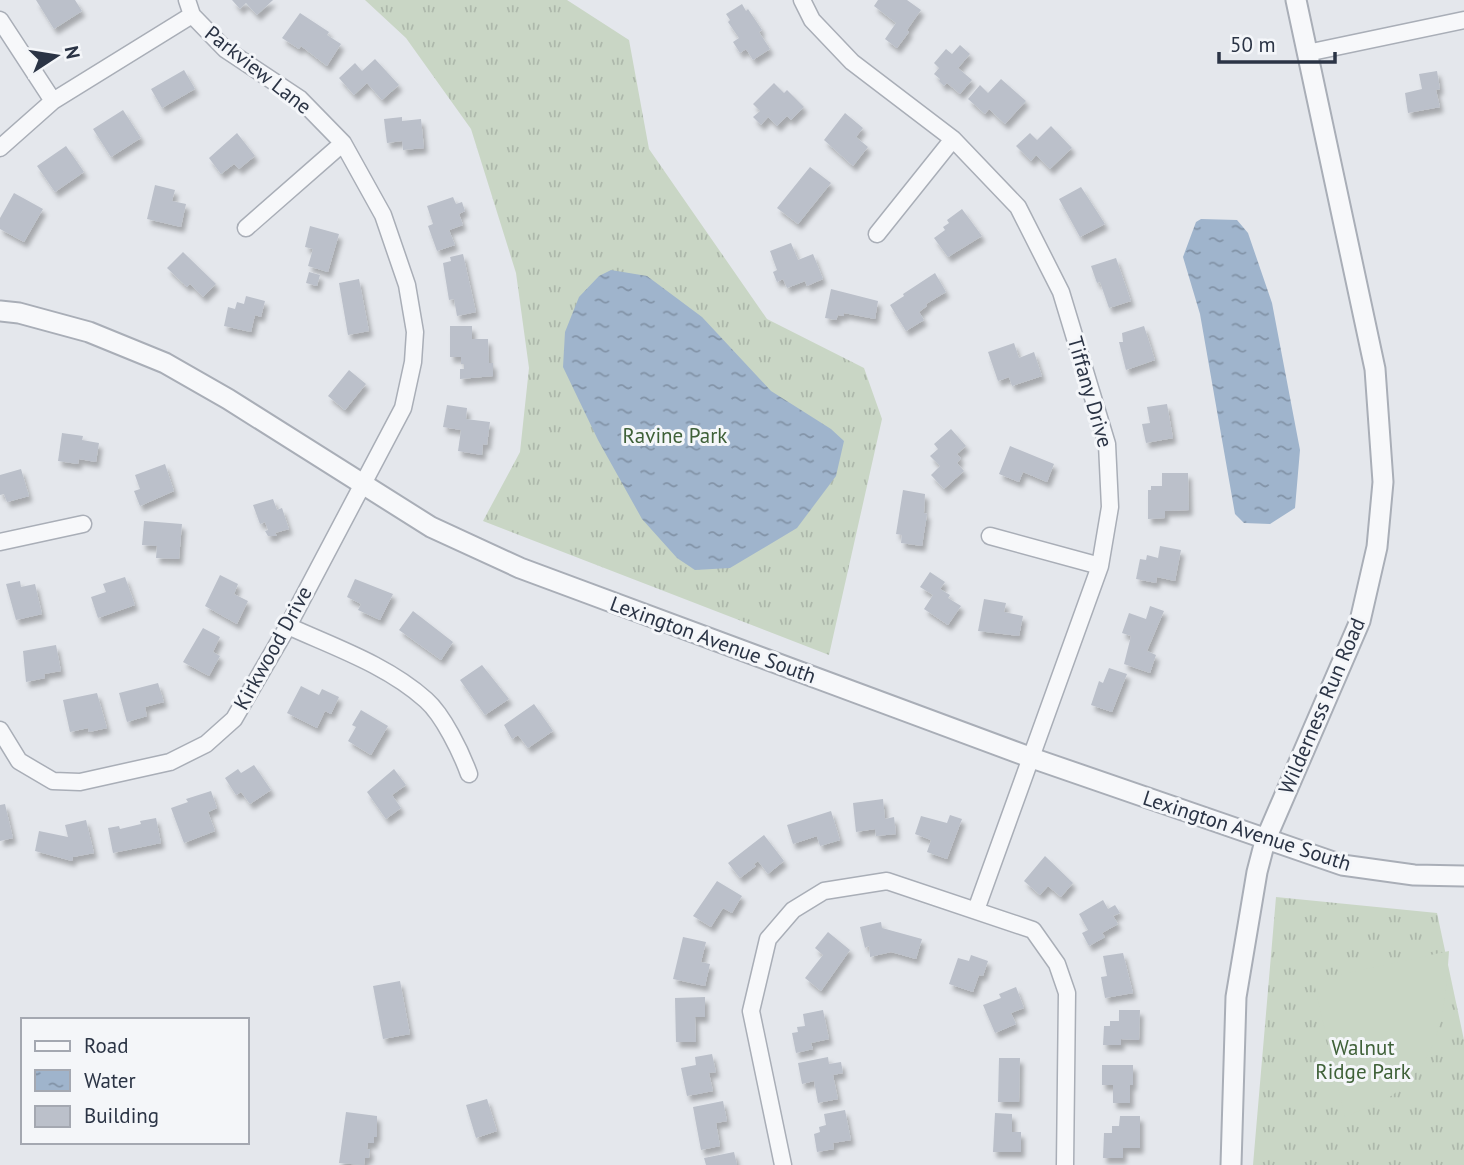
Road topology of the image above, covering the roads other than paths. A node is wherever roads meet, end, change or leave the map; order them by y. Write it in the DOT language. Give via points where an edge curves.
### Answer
graph roads {
  1 [pos="802,0"];
  2 [pos="1296,0"];
  3 [pos="189,8"];
  4 [pos="0,20"];
  5 [pos="1464,20"];
  6 [pos="1307,53"];
  7 [pos="53,101"];
  8 [pos="953,139"];
  9 [pos="343,143"];
  10 [pos="0,148"];
  11 [pos="246,228"];
  12 [pos="877,234"];
  13 [pos="0,311"];
  14 [pos="361,484"];
  15 [pos="83,524"];
  16 [pos="990,536"];
  17 [pos="0,542"];
  18 [pos="1100,566"];
  19 [pos="288,625"];
  20 [pos="0,730"];
  21 [pos="1032,758"];
  22 [pos="469,774"];
  23 [pos="1265,841"];
  24 [pos="1464,876"];
  25 [pos="976,910"];
  26 [pos="783,1165"];
  27 [pos="1066,1165"];
  28 [pos="1231,1165"];
  1 -- 8 [label="street, Tiffany Drive" via="812,20 852,62"];
  2 -- 6 [label="street, Wilderness Run Road"];
  3 -- 7 [label="street"];
  3 -- 9 [label="street, Parkview Lane" via="225,49 300,99"];
  4 -- 7 [label="street"];
  5 -- 6 [label="street"];
  6 -- 23 [label="street, Wilderness Run Road" via="1375,369 1383,482 1377,547 1360,621"];
  7 -- 10 [label="street"];
  8 -- 12 [label="street"];
  8 -- 18 [label="street, Tiffany Drive" via="1018,207 1061,292 1107,444 1110,507"];
  9 -- 11 [label="street"];
  9 -- 14 [label="street, Parkview Lane" via="383,215 407,285 415,332 403,408"];
  13 -- 14 [label="street, Lexington Avenue South" via="89,332 165,363"];
  14 -- 19 [label="street, Kirkwood Drive"];
  14 -- 21 [label="street, Lexington Avenue South" via="431,527 520,568"];
  15 -- 17 [label="street"];
  16 -- 18 [label="street"];
  18 -- 21 [label="street, Tiffany Drive"];
  19 -- 20 [label="street, Kirkwood Drive" via="234,719 206,744 170,762 80,782 53,781 19,761"];
  19 -- 22 [label="street" via="391,674 428,702 461,750"];
  21 -- 23 [label="street, Lexington Avenue South"];
  21 -- 25 [label="street, Tiffany Drive"];
  23 -- 24 [label="street, Lexington Avenue South" via="1342,865"];
  23 -- 28 [label="street, Wilderness Run Road" via="1236,997"];
  25 -- 26 [label="street" via="887,881 824,891 793,910 768,939 751,1011"];
  25 -- 27 [label="street" via="1033,930 1057,964 1067,993"];
}
